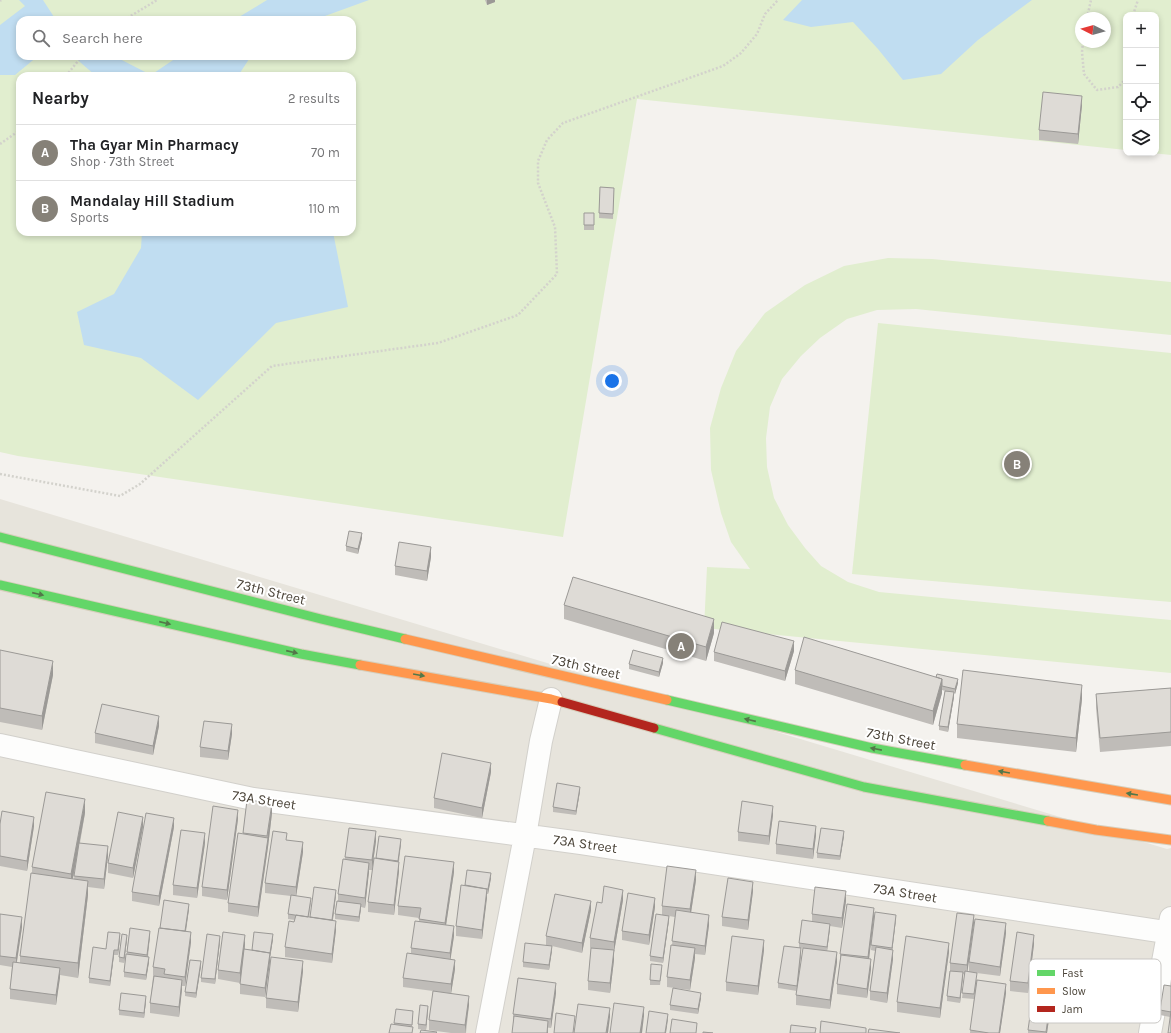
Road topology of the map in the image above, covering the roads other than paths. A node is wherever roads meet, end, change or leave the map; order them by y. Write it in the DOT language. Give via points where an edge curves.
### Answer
graph roads {
  1 [pos="0,537"];
  2 [pos="0,585"];
  3 [pos="551,699"];
  4 [pos="0,745"];
  5 [pos="1171,800"];
  6 [pos="525,836"];
  7 [pos="1171,840"];
  8 [pos="1170,928"];
  9 [pos="1161,975"];
  10 [pos="1152,1023"];
  11 [pos="487,1033"];
  12 [pos="1150,1033"];
  5 -- 1 [label="main road, 73th Street, one-way" via="872,748 321,619"];
  2 -- 3 [label="main road, one-way" via="301,654"];
  3 -- 6 [label="street"];
  3 -- 7 [label="main road" via="864,787 1096,830"];
  4 -- 6 [label="street, 73A Street" via="252,799"];
  6 -- 8 [label="street, 73A Street"];
  6 -- 11 [label="street"];
  8 -- 9 [label="street"];
  10 -- 12 [label="street"];
}
